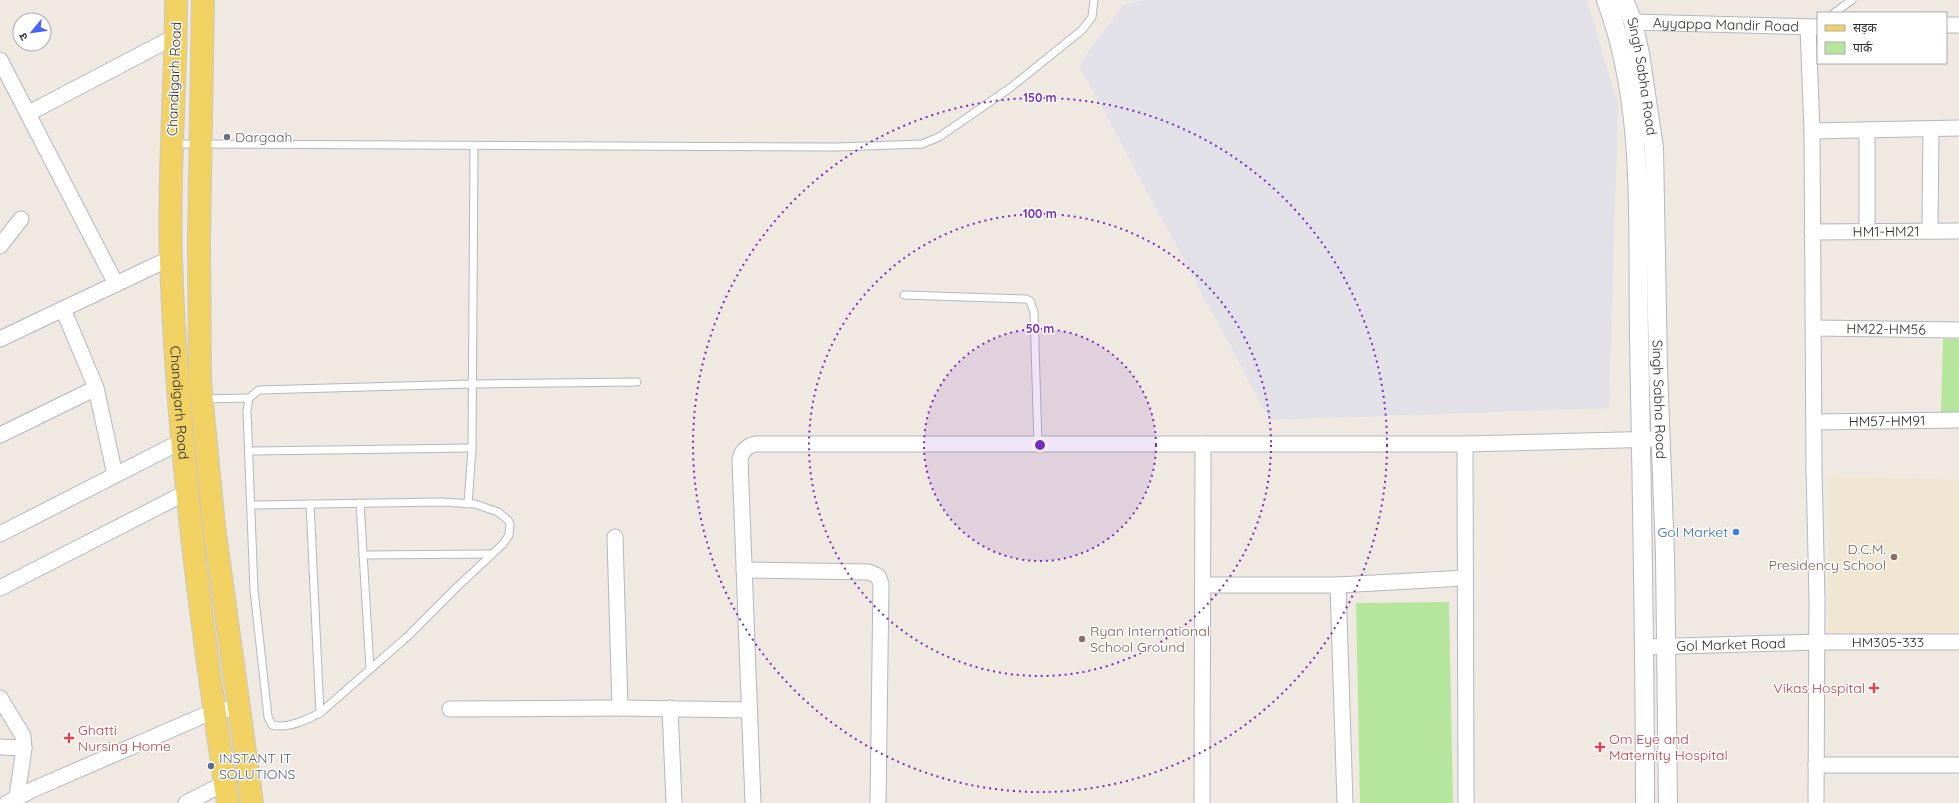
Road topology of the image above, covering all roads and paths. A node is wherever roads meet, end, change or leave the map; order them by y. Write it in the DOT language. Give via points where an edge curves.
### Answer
graph roads {
  1 [pos="176,0"];
  2 [pos="203,0"];
  3 [pos="1094,0"];
  4 [pos="1606,0"];
  5 [pos="1624,0"];
  6 [pos="1852,0"];
  7 [pos="1835,12"];
  8 [pos="1633,22"];
  9 [pos="1947,25"];
  10 [pos="1959,25"];
  11 [pos="1813,27"];
  12 [pos="176,36"];
  13 [pos="0,60"];
  14 [pos="29,113"];
  15 [pos="1959,128"];
  16 [pos="1931,129"];
  17 [pos="1867,130"];
  18 [pos="1812,131"];
  19 [pos="172,144"];
  20 [pos="201,145"];
  21 [pos="474,146"];
  22 [pos="21,219"];
  23 [pos="1867,231"];
  24 [pos="1930,231"];
  25 [pos="1959,231"];
  26 [pos="1812,232"];
  27 [pos="0,246"];
  28 [pos="171,258"];
  29 [pos="116,284"];
  30 [pos="904,295"];
  31 [pos="64,309"];
  32 [pos="1814,328"];
  33 [pos="1959,330"];
  34 [pos="0,339"];
  35 [pos="637,382"];
  36 [pos="472,384"];
  37 [pos="96,388"];
  38 [pos="249,398"];
  39 [pos="201,399"];
  40 [pos="1959,420"];
  41 [pos="1814,422"];
  42 [pos="0,435"];
  43 [pos="1661,439"];
  44 [pos="1641,440"];
  45 [pos="182,441"];
  46 [pos="1038,444"];
  47 [pos="1203,444"];
  48 [pos="1465,444"];
  49 [pos="472,448"];
  50 [pos="249,451"];
  51 [pos="115,475"];
  52 [pos="187,492"];
  53 [pos="360,503"];
  54 [pos="251,504"];
  55 [pos="310,504"];
  56 [pos="468,504"];
  57 [pos="0,534"];
  58 [pos="615,537"];
  59 [pos="492,554"];
  60 [pos="363,555"];
  61 [pos="744,570"];
  62 [pos="1465,578"];
  63 [pos="1203,585"];
  64 [pos="1338,585"];
  65 [pos="0,588"];
  66 [pos="1817,642"];
  67 [pos="1959,642"];
  68 [pos="1645,647"];
  69 [pos="1666,647"];
  70 [pos="370,669"];
  71 [pos="0,698"];
  72 [pos="238,708"];
  73 [pos="620,708"];
  74 [pos="670,708"];
  75 [pos="450,709"];
  76 [pos="749,710"];
  77 [pos="214,711"];
  78 [pos="320,713"];
  79 [pos="0,747"];
  80 [pos="24,748"];
  81 [pos="1816,765"];
  82 [pos="1959,765"];
  83 [pos="226,793"];
  84 [pos="12,800"];
  85 [pos="186,803"];
  86 [pos="252,803"];
  87 [pos="674,803"];
  88 [pos="753,803"];
  89 [pos="878,803"];
  90 [pos="1202,803"];
  91 [pos="1345,803"];
  92 [pos="1466,803"];
  93 [pos="1645,803"];
  94 [pos="1668,803"];
  95 [pos="1816,803"];
  1 -- 12 [label="main road, Chandigarh Road"];
  2 -- 20 [label="main road, Chandigarh Road"];
  3 -- 21 [label="lane" via="1092,17 1082,30 1010,88 939,138 922,144 837,147"];
  4 -- 44 [label="street, Singh Sabha Road" via="1622,52 1636,148"];
  5 -- 8 [label="street, Singh Sabha Road"];
  6 -- 7 [label="lane"];
  8 -- 11 [label="street, Ayyappa Mandir Road"];
  8 -- 43 [label="street, Singh Sabha Road" via="1645,81 1654,148"];
  9 -- 10 [label="street"];
  11 -- 18 [label="street"];
  12 -- 14 [label="street"];
  12 -- 19 [label="main road, Chandigarh Road"];
  13 -- 14 [label="street"];
  14 -- 29 [label="street"];
  15 -- 16 [label="street"];
  16 -- 17 [label="street"];
  16 -- 24 [label="street"];
  17 -- 18 [label="street"];
  17 -- 23 [label="street"];
  18 -- 26 [label="street"];
  19 -- 20 [label="lane"];
  19 -- 28 [label="main road, Chandigarh Road"];
  20 -- 21 [label="lane"];
  20 -- 39 [label="main road, Chandigarh Road"];
  21 -- 36 [label="lane"];
  22 -- 27 [label="street"];
  23 -- 24 [label="street, HM1-HM21"];
  23 -- 26 [label="street, HM1-HM21"];
  24 -- 25 [label="street, HM1-HM21"];
  26 -- 32 [label="street"];
  28 -- 29 [label="street"];
  28 -- 45 [label="main road, Chandigarh Road"];
  29 -- 31 [label="street"];
  30 -- 46 [label="lane" via="1030,301 1034,312"];
  31 -- 34 [label="street"];
  31 -- 37 [label="street"];
  32 -- 33 [label="street, HM22-HM56"];
  32 -- 41 [label="street"];
  35 -- 36 [label="lane"];
  36 -- 38 [label="lane" via="259,390"];
  36 -- 49 [label="lane"];
  37 -- 42 [label="street"];
  37 -- 51 [label="street"];
  38 -- 39 [label="lane"];
  38 -- 50 [label="lane"];
  39 -- 72 [label="main road, Chandigarh Road" via="214,526"];
  40 -- 41 [label="street, HM57-HM91"];
  41 -- 66 [label="street"];
  43 -- 44 [label="street"];
  43 -- 69 [label="street, Singh Sabha Road" via="1666,555"];
  44 -- 48 [label="street"];
  44 -- 68 [label="street, Singh Sabha Road"];
  45 -- 51 [label="street"];
  45 -- 52 [label="main road, Chandigarh Road"];
  46 -- 47 [label="street"];
  46 -- 61 [label="street" via="748,446 741,453 740,460"];
  47 -- 48 [label="street"];
  47 -- 63 [label="street"];
  48 -- 62 [label="street"];
  49 -- 50 [label="lane"];
  49 -- 56 [label="lane"];
  50 -- 54 [label="lane"];
  51 -- 57 [label="street"];
  52 -- 65 [label="street"];
  52 -- 77 [label="main road, Chandigarh Road"];
  53 -- 55 [label="lane"];
  53 -- 56 [label="lane"];
  53 -- 60 [label="lane"];
  54 -- 55 [label="lane"];
  54 -- 78 [label="lane" via="254,590 269,720 272,725 280,726 303,722"];
  55 -- 78 [label="lane"];
  56 -- 59 [label="lane" via="498,512 510,524 509,535"];
  58 -- 73 [label="street"];
  59 -- 60 [label="lane"];
  59 -- 70 [label="lane"];
  60 -- 70 [label="lane"];
  61 -- 76 [label="street"];
  61 -- 89 [label="street" via="869,572 878,576 881,584"];
  62 -- 64 [label="street"];
  62 -- 92 [label="street"];
  63 -- 64 [label="street"];
  63 -- 90 [label="street"];
  64 -- 91 [label="street"];
  66 -- 67 [label="street, HM305-333"];
  66 -- 69 [label="street, Gol Market Road"];
  66 -- 81 [label="street"];
  68 -- 69 [label="street, Gol Market Road"];
  68 -- 93 [label="street, Singh Sabha Road"];
  69 -- 94 [label="street, Singh Sabha Road"];
  70 -- 78 [label="lane"];
  71 -- 80 [label="street" via="23,736"];
  72 -- 77 [label="street"];
  72 -- 86 [label="main road, Chandigarh Road"];
  73 -- 74 [label="street"];
  73 -- 75 [label="street"];
  74 -- 76 [label="street"];
  74 -- 87 [label="street"];
  76 -- 88 [label="street"];
  77 -- 83 [label="main road, Chandigarh Road"];
  77 -- 84 [label="street"];
  79 -- 80 [label="street"];
  80 -- 84 [label="street"];
  81 -- 82 [label="street"];
  81 -- 95 [label="street"];
  83 -- 85 [label="street"];
}
